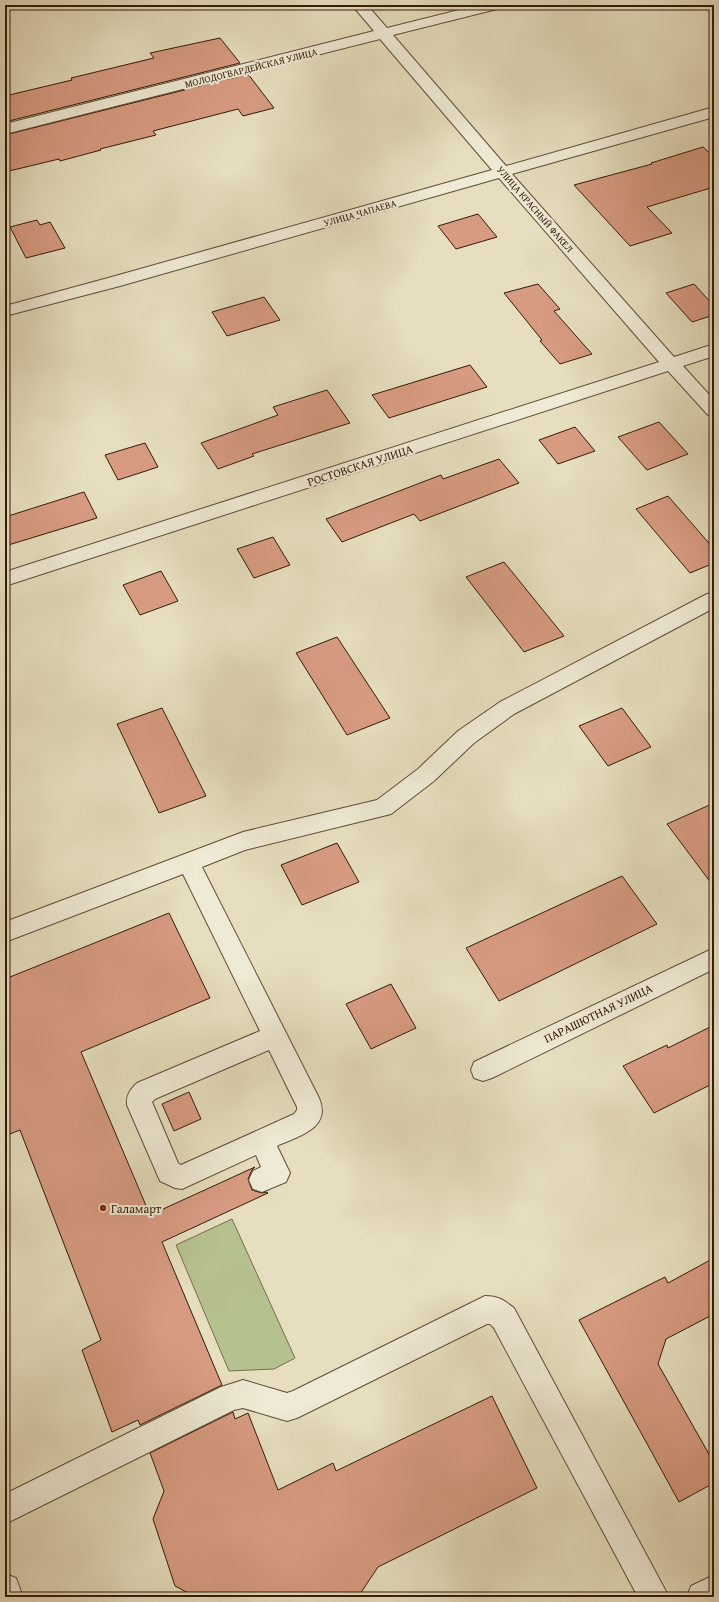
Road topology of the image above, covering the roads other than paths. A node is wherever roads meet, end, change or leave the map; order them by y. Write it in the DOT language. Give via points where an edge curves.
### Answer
graph roads {
  1 [pos="359,5"];
  2 [pos="496,5"];
  3 [pos="385,34"];
  4 [pos="714,112"];
  5 [pos="5,129"];
  6 [pos="503,172"];
  7 [pos="5,311"];
  8 [pos="714,350"];
  9 [pos="670,364"];
  10 [pos="714,411"];
  11 [pos="5,580"];
  12 [pos="714,599"];
  13 [pos="188,862"];
  14 [pos="5,932"];
  15 [pos="714,958"];
  16 [pos="275,1036"];
  17 [pos="483,1070"];
  18 [pos="262,1140"];
  19 [pos="262,1180"];
  20 [pos="5,1509"];
  21 [pos="5,1589"];
  22 [pos="714,1590"];
  23 [pos="8,1597"];
  24 [pos="654,1597"];
  25 [pos="702,1597"];
  1 -- 3 [label="street, УЛИЦА КРАСНЫЙ ФАКЕЛ"];
  2 -- 3 [label="street, МОЛОДОГВАРДЕЙСКАЯ УЛИЦА"];
  3 -- 5 [label="street, МОЛОДОГВАРДЕЙСКАЯ УЛИЦА"];
  3 -- 6 [label="street, УЛИЦА КРАСНЫЙ ФАКЕЛ"];
  4 -- 6 [label="street, УЛИЦА ЧАПАЕВА"];
  6 -- 7 [label="street, УЛИЦА ЧАПАЕВА"];
  6 -- 9 [label="street, УЛИЦА КРАСНЫЙ ФАКЕЛ"];
  8 -- 9 [label="street, РОСТОВСКАЯ УЛИЦА"];
  9 -- 10 [label="street, УЛИЦА КРАСНЫЙ ФАКЕЛ"];
  9 -- 11 [label="street, РОСТОВСКАЯ УЛИЦА"];
  12 -- 13 [label="street" via="507,708 466,737 426,775 383,808 243,841"];
  13 -- 14 [label="street"];
  13 -- 16 [label="street"];
  15 -- 17 [label="street, ПАРАШЮТНАЯ УЛИЦА"];
  16 -- 18 [label="street" via="310,1106 310,1114 303,1122"];
  16 -- 18 [label="street" via="146,1091 139,1098 169,1172 175,1176 182,1177"];
  18 -- 19 [label="street" via="277,1173"];
  20 -- 24 [label="street" via="231,1397 243,1394 287,1407 298,1404 485,1310 495,1310 504,1318"];
  21 -- 23 [label="street"];
  22 -- 25 [label="street"];
}
